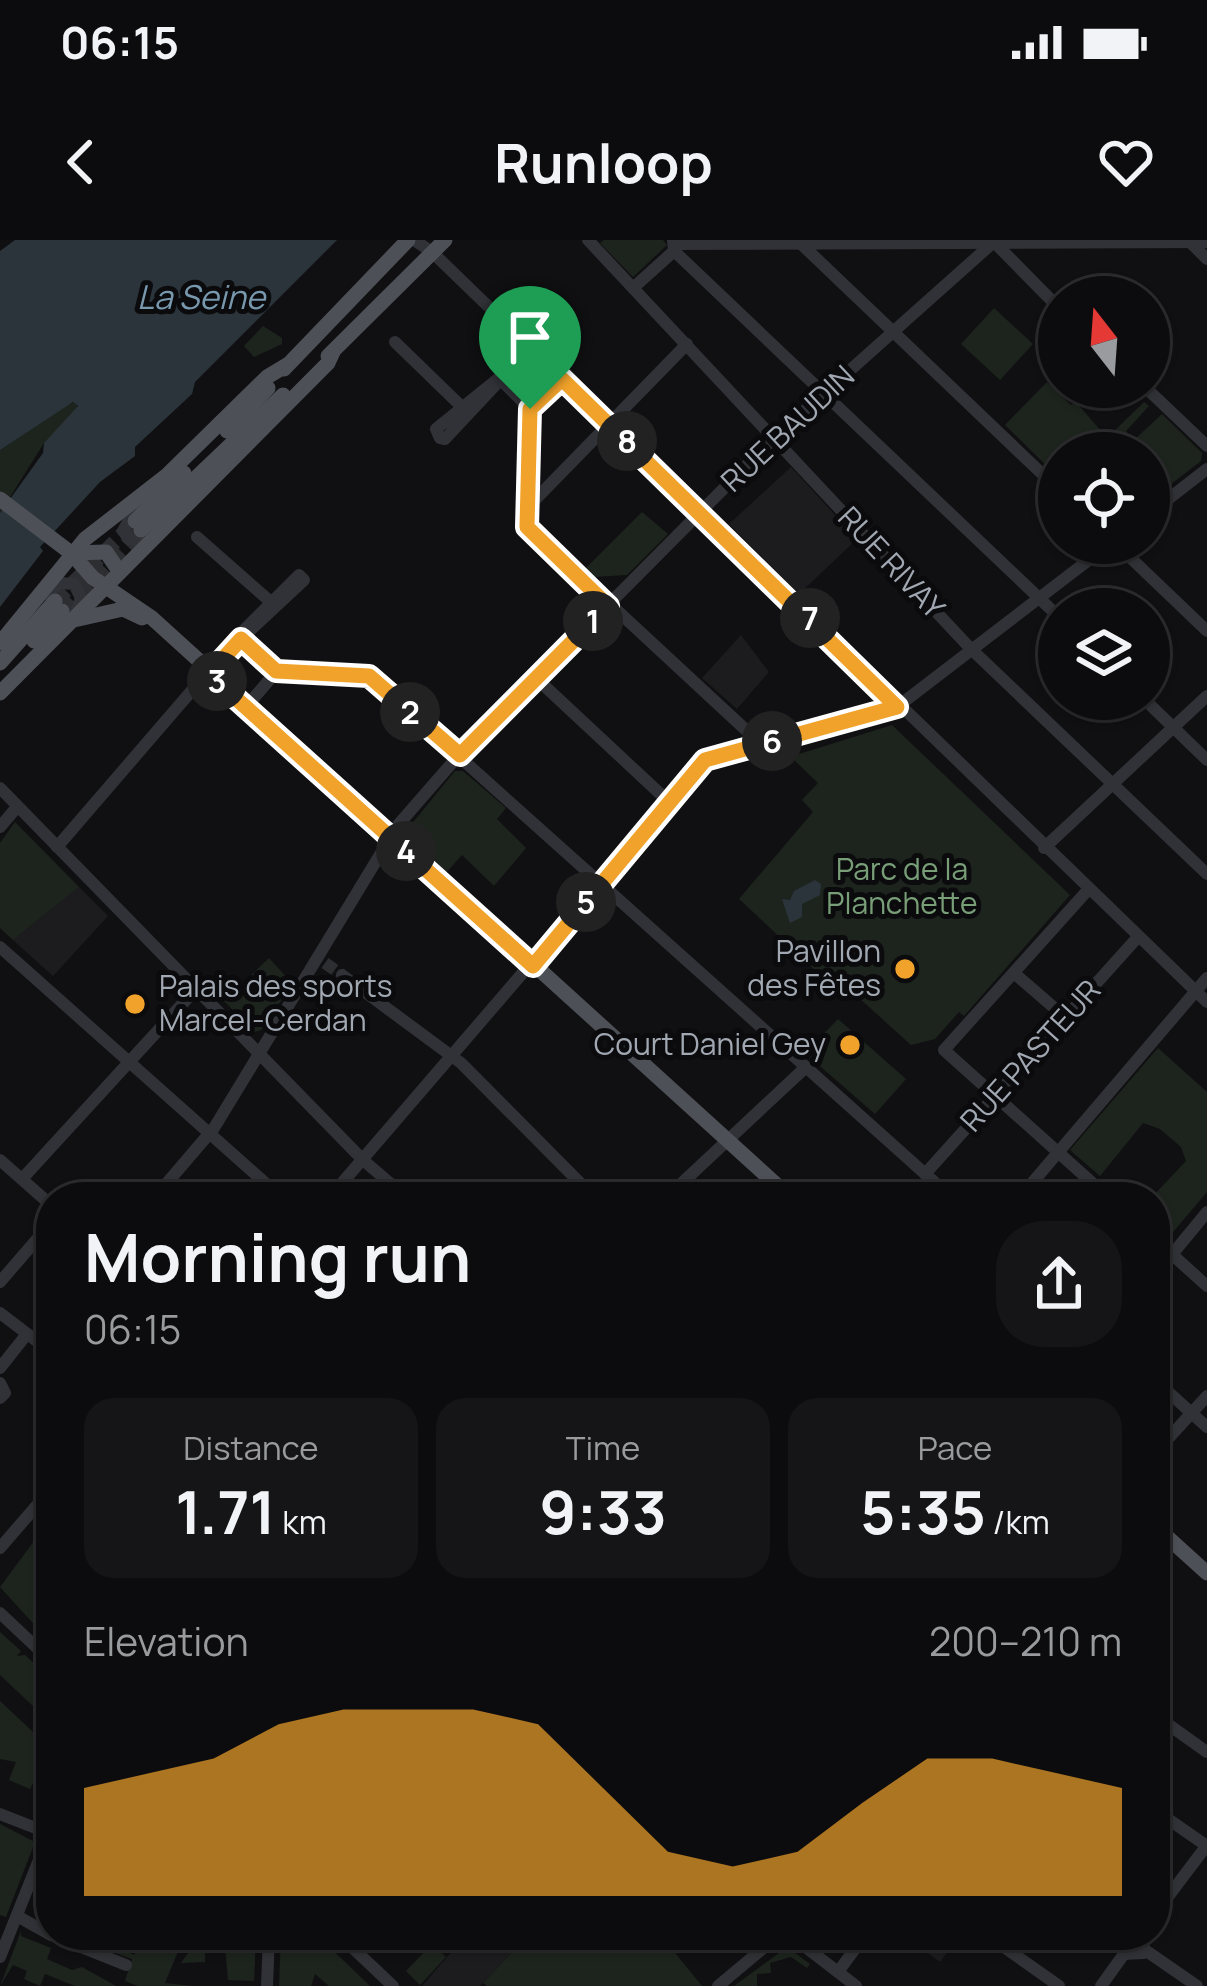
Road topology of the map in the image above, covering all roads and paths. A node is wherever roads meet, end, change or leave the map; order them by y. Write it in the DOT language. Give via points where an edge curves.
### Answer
graph roads {
  1 [pos="411,240"];
  2 [pos="798,240"];
  3 [pos="591,241"];
  4 [pos="995,241"];
  5 [pos="1190,241"];
  6 [pos="1030,242"];
  7 [pos="1207,242"];
  8 [pos="675,245"];
  9 [pos="439,246"];
  10 [pos="1207,259"];
  11 [pos="633,288"];
  12 [pos="1038,289"];
  13 [pos="892,332"];
  14 [pos="395,342"];
  15 [pos="687,344"];
  16 [pos="531,347"];
  17 [pos="519,358"];
  18 [pos="287,365"];
  19 [pos="499,379"];
  20 [pos="562,379"];
  21 [pos="550,390"];
  22 [pos="823,394"];
  23 [pos="1167,408"];
  24 [pos="530,409"];
  25 [pos="610,424"];
  26 [pos="774,438"];
  27 [pos="1207,446"];
  28 [pos="1038,470"];
  29 [pos="1207,470"];
  30 [pos="141,496"];
  31 [pos="1170,498"];
  32 [pos="0,499"];
  33 [pos="700,512"];
  34 [pos="526,514"];
  35 [pos="140,531"];
  36 [pos="197,537"];
  37 [pos="67,550"];
  38 [pos="1084,564"];
  39 [pos="1135,564"];
  40 [pos="119,571"];
  41 [pos="105,586"];
  42 [pos="1050,588"];
  43 [pos="1038,597"];
  44 [pos="608,606"];
  45 [pos="28,609"];
  46 [pos="64,613"];
  47 [pos="155,625"];
  48 [pos="1207,631"];
  49 [pos="241,639"];
  50 [pos="0,643"];
  51 [pos="970,648"];
  52 [pos="0,663"];
  53 [pos="276,671"];
  54 [pos="209,674"];
  55 [pos="536,678"];
  56 [pos="0,679"];
  57 [pos="0,693"];
  58 [pos="1207,696"];
  59 [pos="246,707"];
  60 [pos="897,707"];
  61 [pos="1166,720"];
  62 [pos="1173,727"];
  63 [pos="761,744"];
  64 [pos="460,755"];
  65 [pos="1207,760"];
  66 [pos="1112,784"];
  67 [pos="0,788"];
  68 [pos="669,802"];
  69 [pos="17,807"];
  70 [pos="0,827"];
  71 [pos="389,835"];
  72 [pos="57,847"];
  73 [pos="1044,848"];
  74 [pos="1207,874"];
  75 [pos="603,882"];
  76 [pos="1087,891"];
  77 [pos="1137,938"];
  78 [pos="0,947"];
  79 [pos="533,966"];
  80 [pos="1014,973"];
  81 [pos="342,975"];
  82 [pos="1207,978"];
  83 [pos="196,989"];
  84 [pos="1196,991"];
  85 [pos="1207,1002"];
  86 [pos="1066,1018"];
  87 [pos="259,1052"];
  88 [pos="454,1058"];
  89 [pos="127,1064"];
  90 [pos="806,1067"];
  91 [pos="995,1096"];
  92 [pos="208,1135"];
  93 [pos="727,1141"];
  94 [pos="1058,1152"];
  95 [pos="0,1160"];
  96 [pos="363,1160"];
  97 [pos="925,1174"];
  98 [pos="22,1179"];
  99 [pos="168,1182"];
  100 [pos="263,1182"];
  101 [pos="343,1182"];
  102 [pos="389,1182"];
  103 [pos="579,1182"];
  104 [pos="683,1182"];
  105 [pos="773,1182"];
  106 [pos="934,1182"];
  107 [pos="1033,1182"];
  108 [pos="1091,1182"];
  109 [pos="36,1192"];
  110 [pos="1207,1212"];
  111 [pos="36,1240"];
  112 [pos="1172,1254"];
  113 [pos="1170,1256"];
  114 [pos="0,1282"];
  115 [pos="1207,1286"];
  116 [pos="0,1313"];
  117 [pos="27,1334"];
  118 [pos="36,1341"];
  119 [pos="0,1367"];
  120 [pos="0,1383"];
  121 [pos="1170,1394"];
  122 [pos="1207,1396"];
  123 [pos="0,1398"];
  124 [pos="1191,1413"];
  125 [pos="1207,1427"];
  126 [pos="1170,1437"];
  127 [pos="36,1507"];
  128 [pos="1170,1540"];
  129 [pos="0,1548"];
  130 [pos="1207,1573"];
  131 [pos="0,1612"];
  132 [pos="36,1647"];
  133 [pos="1170,1725"];
  134 [pos="1207,1752"];
  135 [pos="0,1814"];
  136 [pos="1170,1820"];
  137 [pos="36,1827"];
  138 [pos="1207,1846"];
  139 [pos="36,1869"];
  140 [pos="1170,1894"];
  141 [pos="15,1920"];
  142 [pos="36,1929"];
  143 [pos="88,1950"];
  144 [pos="268,1950"];
  145 [pos="355,1950"];
  146 [pos="761,1950"];
  147 [pos="809,1950"];
  148 [pos="855,1950"];
  149 [pos="1008,1950"];
  150 [pos="1124,1950"];
  151 [pos="1145,1950"];
  152 [pos="1124,1954"];
  153 [pos="0,1957"];
  154 [pos="126,1965"];
  155 [pos="838,1972"];
  156 [pos="267,1986"];
  157 [pos="393,1986"];
  158 [pos="718,1986"];
  159 [pos="856,1986"];
  160 [pos="1058,1986"];
  161 [pos="1101,1986"];
  162 [pos="1197,1986"];
  1 -- 9 [label="street"];
  1 -- 18 [label="main road"];
  2 -- 4 [label="street"];
  2 -- 8 [label="street"];
  2 -- 13 [label="street"];
  3 -- 11 [label="street, RUE RIVAY"];
  4 -- 6 [label="street"];
  4 -- 12 [label="street"];
  4 -- 13 [label="street, RUE BAUDIN"];
  5 -- 6 [label="street"];
  5 -- 7 [label="street"];
  5 -- 10 [label="street"];
  8 -- 11 [label="street"];
  8 -- 22 [label="street"];
  9 -- 16 [label="street"];
  9 -- 35 [label="main road"];
  11 -- 15 [label="street, RUE RIVAY"];
  13 -- 22 [label="street, RUE BAUDIN"];
  13 -- 28 [label="street"];
  14 -- 19 [label="street" via="466,410 495,391"];
  15 -- 25 [label="street"];
  15 -- 26 [label="street, RUE RIVAY"];
  16 -- 17 [label="street"];
  16 -- 20 [label="street"];
  17 -- 19 [label="street"];
  17 -- 21 [label="street"];
  18 -- 30 [label="main road"];
  18 -- 35 [label="main road"];
  19 -- 24 [label="street"];
  20 -- 21 [label="street"];
  20 -- 25 [label="street"];
  21 -- 24 [label="street"];
  22 -- 26 [label="street, RUE BAUDIN"];
  22 -- 43 [label="street"];
  23 -- 27 [label="street"];
  24 -- 34 [label="street"];
  25 -- 33 [label="street"];
  25 -- 34 [label="street"];
  25 -- 34 [label="street"];
  26 -- 33 [label="street, RUE BAUDIN"];
  26 -- 51 [label="street, RUE RIVAY"];
  29 -- 31 [label="street"];
  30 -- 35 [label="street" via="122,527 129,539"];
  30 -- 37 [label="main road"];
  32 -- 37 [label="main road"];
  33 -- 44 [label="street, RUE BAUDIN"];
  33 -- 60 [label="street"];
  34 -- 44 [label="street" via="527,527"];
  35 -- 40 [label="main road"];
  36 -- 49 [label="street" via="274,604"];
  37 -- 40 [label="main road" via="106,552"];
  37 -- 41 [label="main road"];
  37 -- 45 [label="main road"];
  38 -- 42 [label="street"];
  39 -- 48 [label="street"];
  40 -- 41 [label="main road"];
  41 -- 46 [label="main road"];
  41 -- 47 [label="main road"];
  43 -- 51 [label="street"];
  44 -- 55 [label="street, RUE BAUDIN"];
  44 -- 63 [label="street"];
  45 -- 46 [label="street" via="70,583 81,598"];
  45 -- 50 [label="main road"];
  46 -- 47 [label="main road" via="123,609"];
  46 -- 52 [label="main road"];
  46 -- 56 [label="main road"];
  46 -- 57 [label="main road"];
  47 -- 54 [label="main road"];
  49 -- 53 [label="street"];
  49 -- 54 [label="street"];
  51 -- 60 [label="street"];
  51 -- 66 [label="street, RUE RIVAY"];
  53 -- 59 [label="street"];
  53 -- 64 [label="street" via="369,676"];
  54 -- 59 [label="main road"];
  54 -- 72 [label="street"];
  55 -- 64 [label="street, RUE BAUDIN"];
  55 -- 68 [label="street"];
  58 -- 62 [label="street"];
  59 -- 71 [label="main road"];
  60 -- 63 [label="street"];
  60 -- 73 [label="street"];
  61 -- 62 [label="street"];
  62 -- 65 [label="street"];
  62 -- 66 [label="street"];
  63 -- 68 [label="street" via="705,760"];
  64 -- 71 [label="street, RUE BAUDIN"];
  64 -- 75 [label="street"];
  66 -- 73 [label="street"];
  66 -- 74 [label="street, RUE RIVAY"];
  67 -- 69 [label="street"];
  68 -- 75 [label="street"];
  69 -- 70 [label="street"];
  69 -- 72 [label="street"];
  71 -- 79 [label="main road"];
  71 -- 87 [label="street, RUE BAUDIN"];
  72 -- 83 [label="street"];
  73 -- 76 [label="street"];
  75 -- 79 [label="street"];
  75 -- 90 [label="street"];
  76 -- 77 [label="street"];
  76 -- 80 [label="street"];
  77 -- 84 [label="street"];
  77 -- 86 [label="street, RUE PASTEUR"];
  78 -- 89 [label="street"];
  79 -- 88 [label="street"];
  79 -- 93 [label="main road"];
  80 -- 86 [label="street"];
  80 -- 91 [label="street" via="944,1050"];
  81 -- 88 [label="street"];
  82 -- 84 [label="street"];
  83 -- 87 [label="street"];
  83 -- 89 [label="street"];
  84 -- 85 [label="street"];
  84 -- 94 [label="street"];
  86 -- 91 [label="street, RUE PASTEUR"];
  87 -- 92 [label="street, RUE BAUDIN"];
  87 -- 96 [label="street"];
  88 -- 96 [label="street"];
  88 -- 103 [label="street"];
  89 -- 92 [label="street"];
  89 -- 98 [label="street"];
  90 -- 93 [label="street"];
  90 -- 97 [label="street"];
  91 -- 94 [label="street"];
  91 -- 97 [label="street, RUE PASTEUR"];
  92 -- 99 [label="street, RUE BAUDIN"];
  92 -- 100 [label="street"];
  93 -- 104 [label="street"];
  93 -- 105 [label="main road"];
  94 -- 107 [label="street"];
  94 -- 108 [label="street"];
  95 -- 98 [label="street"];
  96 -- 101 [label="street"];
  96 -- 102 [label="street"];
  97 -- 106 [label="street"];
  98 -- 109 [label="street"];
  110 -- 112 [label="street"];
  111 -- 114 [label="street"];
  112 -- 113 [label="street"];
  112 -- 115 [label="street"];
  116 -- 117 [label="street"];
  117 -- 118 [label="street"];
  117 -- 119 [label="street"];
  120 -- 123 [label="street"];
  121 -- 124 [label="street"];
  122 -- 124 [label="street"];
  124 -- 125 [label="street"];
  124 -- 126 [label="street"];
  127 -- 129 [label="street"];
  128 -- 130 [label="main road"];
  131 -- 132 [label="street"];
  133 -- 134 [label="street"];
  135 -- 137 [label="street"];
  136 -- 138 [label="street"];
  138 -- 140 [label="street"];
  139 -- 141 [label="street"];
  141 -- 142 [label="street"];
  141 -- 153 [label="street"];
  143 -- 154 [label="street"];
  144 -- 156 [label="street"];
  145 -- 157 [label="street"];
  146 -- 158 [label="street"];
  147 -- 155 [label="street"];
  148 -- 155 [label="street"];
  149 -- 160 [label="street"];
  150 -- 152 [label="street"];
  151 -- 152 [label="street"];
  151 -- 162 [label="street"];
  152 -- 161 [label="street"];
  155 -- 159 [label="street"];
}
